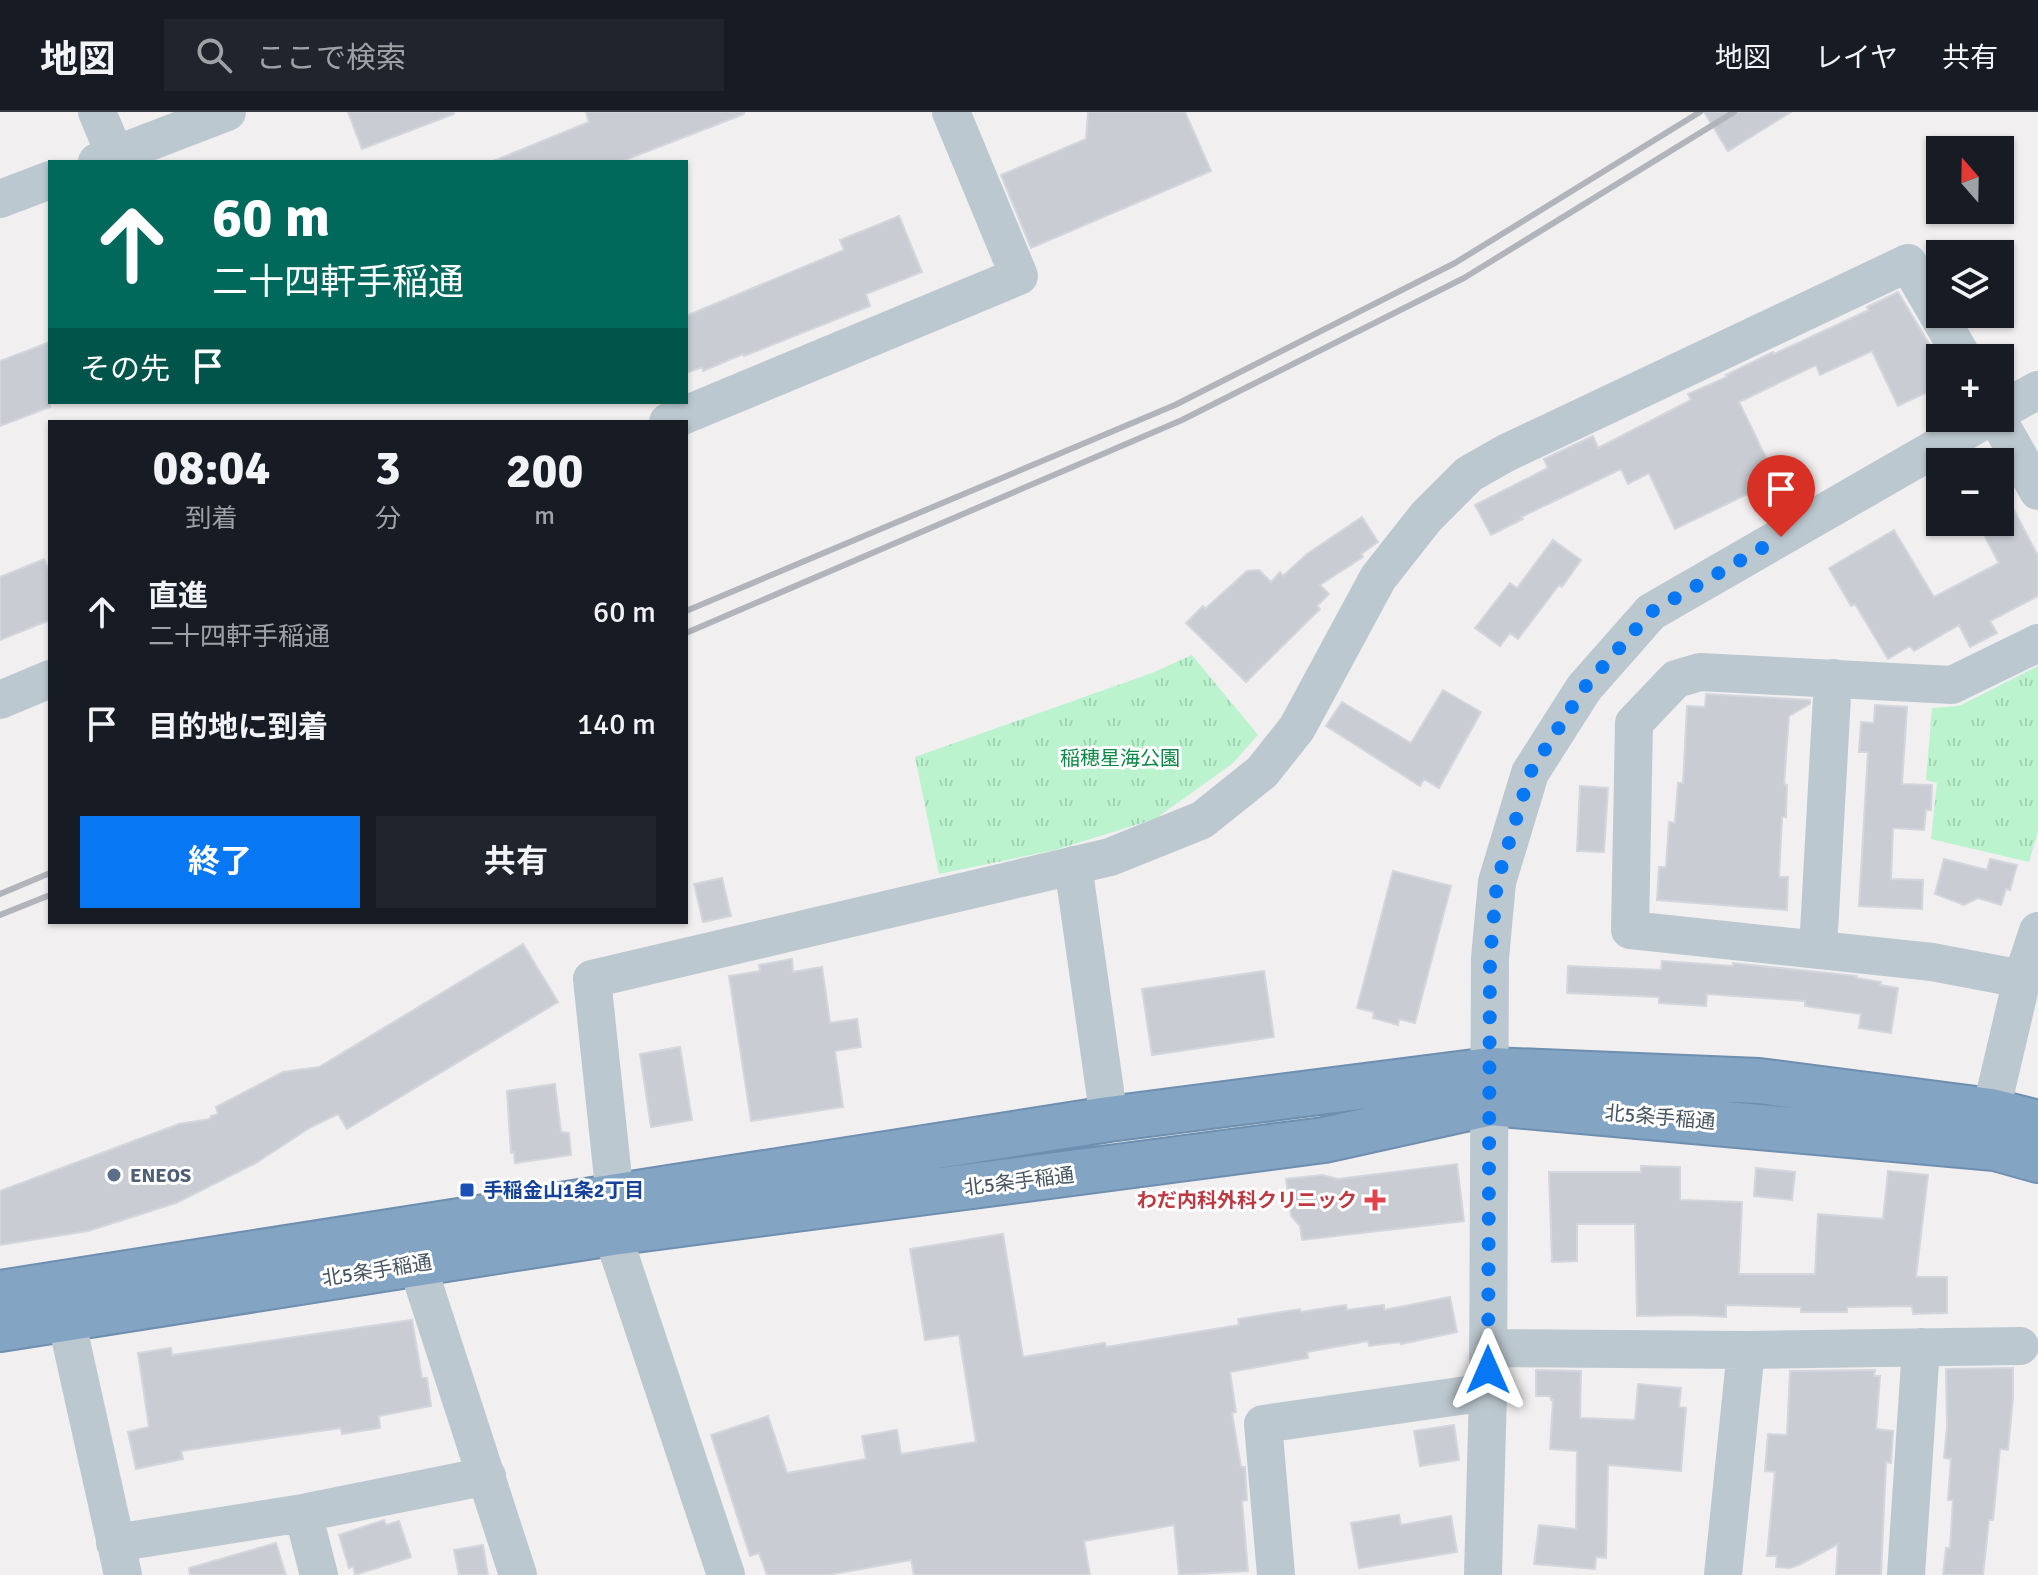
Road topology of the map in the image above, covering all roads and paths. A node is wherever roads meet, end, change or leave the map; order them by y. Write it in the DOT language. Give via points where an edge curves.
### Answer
graph roads {
  1 [pos="97,112"];
  2 [pos="227,112"];
  3 [pos="951,112"];
  4 [pos="106,158"];
  5 [pos="48,181"];
  6 [pos="0,199"];
  7 [pos="1955,344"];
  8 [pos="2038,390"];
  9 [pos="2014,403"];
  10 [pos="673,420"];
  11 [pos="1964,432"];
  12 [pos="2005,432"];
  13 [pos="2038,491"];
  14 [pos="2038,643"];
  15 [pos="1833,678"];
  16 [pos="48,680"];
  17 [pos="0,700"];
  18 [pos="1073,865"];
  19 [pos="2038,931"];
  20 [pos="1818,950"];
  21 [pos="2022,979"];
  22 [pos="1490,1087"];
  23 [pos="1991,1111"];
  24 [pos="1109,1119"];
  25 [pos="2038,1123"];
  26 [pos="2038,1160"];
  27 [pos="614,1215"];
  28 [pos="417,1264"];
  29 [pos="0,1293"];
  30 [pos="66,1319"];
  31 [pos="0,1329"];
  32 [pos="2020,1346"];
  33 [pos="1921,1347"];
  34 [pos="1489,1348"];
  35 [pos="1746,1350"];
  36 [pos="1488,1392"];
  37 [pos="487,1476"];
  38 [pos="303,1513"];
  39 [pos="119,1559"];
  40 [pos="319,1575"];
  41 [pos="518,1575"];
  42 [pos="726,1575"];
  43 [pos="1276,1575"];
  44 [pos="1483,1575"];
  45 [pos="1723,1575"];
  46 [pos="1906,1575"];
  1 -- 4 [label="street"];
  2 -- 4 [label="street"];
  3 -- 10 [label="street" via="1019,276"];
  5 -- 6 [label="street"];
  7 -- 18 [label="street" via="1908,263 1469,474 1426,517 1378,578 1297,728 1262,772 1202,820 1110,857"];
  8 -- 9 [label="street"];
  11 -- 22 [label="street" via="1651,612 1584,688 1530,773 1497,882 1490,958"];
  12 -- 13 [label="street"];
  14 -- 15 [label="street" via="1952,685"];
  15 -- 20 [label="street"];
  15 -- 20 [label="street" via="1700,672 1676,679 1634,723 1630,930"];
  16 -- 17 [label="street"];
  18 -- 24 [label="street"];
  18 -- 27 [label="street" via="592,979"];
  19 -- 21 [label="street"];
  20 -- 21 [label="street" via="1932,962"];
  21 -- 23 [label="street"];
  22 -- 23 [label="highway, 北5条手稲通" via="1759,1081"];
  22 -- 24 [label="highway, 北5条手稲通"];
  22 -- 26 [label="highway, 北5条手稲通" via="1995,1148"];
  22 -- 27 [label="highway, 北5条手稲通" via="1324,1140"];
  22 -- 34 [label="street"];
  23 -- 25 [label="highway, 北5条手稲通"];
  24 -- 27 [label="highway, 北5条手稲通"];
  27 -- 28 [label="highway, 北5条手稲通"];
  27 -- 29 [label="highway, 北5条手稲通"];
  27 -- 42 [label="street"];
  28 -- 30 [label="highway, 北5条手稲通"];
  28 -- 37 [label="street"];
  30 -- 31 [label="highway, 北5条手稲通"];
  30 -- 39 [label="street"];
  32 -- 33 [label="street"];
  33 -- 35 [label="street"];
  33 -- 46 [label="street"];
  34 -- 35 [label="street"];
  34 -- 36 [label="street"];
  35 -- 45 [label="street"];
  36 -- 43 [label="street" via="1263,1424"];
  36 -- 44 [label="street"];
  37 -- 38 [label="street"];
  37 -- 41 [label="street"];
  38 -- 39 [label="street"];
  38 -- 40 [label="street"];
}
